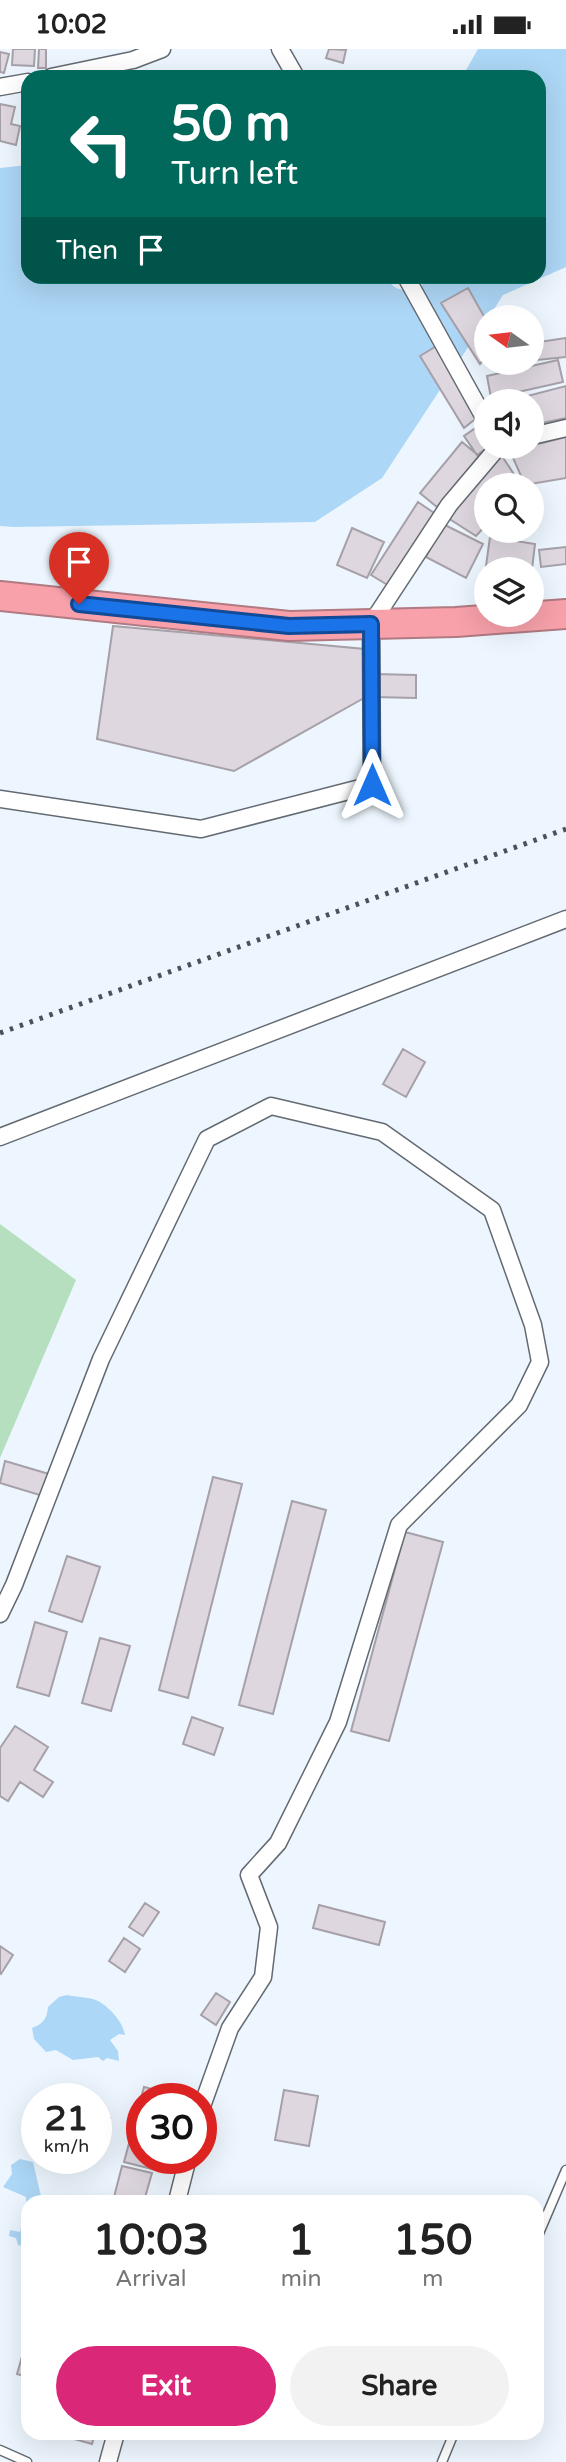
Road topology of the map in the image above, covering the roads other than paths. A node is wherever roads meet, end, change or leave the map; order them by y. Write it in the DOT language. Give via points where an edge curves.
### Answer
graph roads {
  1 [pos="162,49"];
  2 [pos="280,49"];
  3 [pos="85,70"];
  4 [pos="292,70"];
  5 [pos="21,83"];
  6 [pos="0,87"];
  7 [pos="410,284"];
  8 [pos="474,397"];
  9 [pos="566,428"];
  10 [pos="544,432"];
  11 [pos="488,459"];
  12 [pos="0,596"];
  13 [pos="566,614"];
  14 [pos="371,624"];
  15 [pos="0,799"];
  16 [pos="566,919"];
  17 [pos="0,1137"];
  18 [pos="0,1614"];
  19 [pos="210,2083"];
  20 [pos="566,2170"];
  21 [pos="184,2174"];
  22 [pos="179,2195"];
  23 [pos="544,2222"];
  24 [pos="114,2440"];
  25 [pos="451,2440"];
  26 [pos="0,2451"];
  27 [pos="27,2462"];
  28 [pos="108,2462"];
  29 [pos="442,2462"];
  1 -- 3 [label="street"];
  2 -- 4 [label="street"];
  5 -- 6 [label="street"];
  7 -- 8 [label="street"];
  9 -- 10 [label="street"];
  11 -- 14 [label="street" via="449,505"];
  12 -- 14 [label="highway" via="289,626"];
  13 -- 14 [label="highway"];
  14 -- 15 [label="street" via="372,785 201,829"];
  16 -- 17 [label="street"];
  18 -- 19 [label="street" via="101,1359 207,1139 271,1106 382,1132 492,1210 533,1325 540,1362 519,1405 399,1525 338,1723 278,1843 250,1875 269,1927 263,1977 230,2028"];
  20 -- 23 [label="lane"];
  21 -- 22 [label="street"];
  24 -- 28 [label="street"];
  25 -- 29 [label="lane"];
  26 -- 27 [label="lane"];
}
